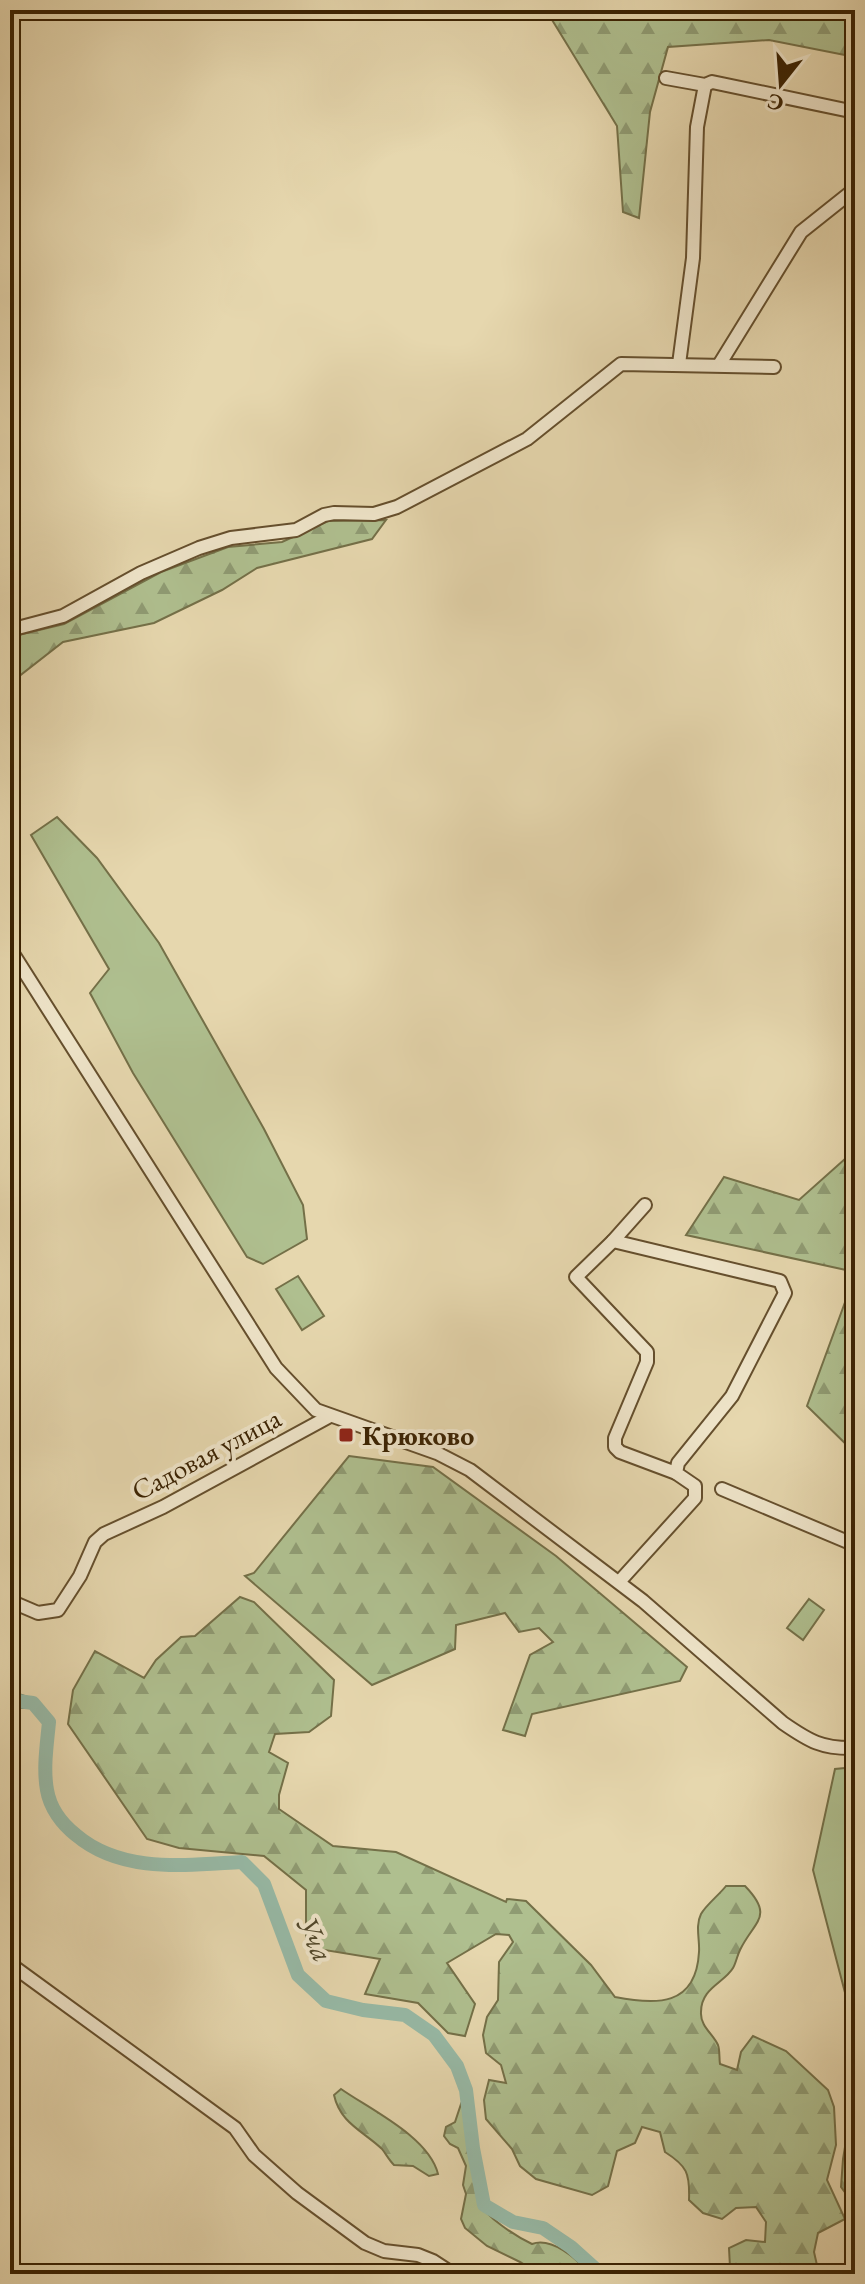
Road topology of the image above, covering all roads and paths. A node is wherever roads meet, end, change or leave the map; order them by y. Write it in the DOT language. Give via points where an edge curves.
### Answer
graph roads {
  1 [pos="666,78"];
  2 [pos="705,85"];
  3 [pos="855,112"];
  4 [pos="855,189"];
  5 [pos="679,364"];
  6 [pos="719,365"];
  7 [pos="774,367"];
  8 [pos="10,630"];
  9 [pos="10,949"];
  10 [pos="645,1205"];
  11 [pos="613,1241"];
  12 [pos="330,1416"];
  13 [pos="676,1473"];
  14 [pos="722,1489"];
  15 [pos="855,1545"];
  16 [pos="619,1582"];
  17 [pos="10,1601"];
  18 [pos="855,1748"];
  19 [pos="10,1964"];
  20 [pos="453,2274"];
  1 -- 2 [label="street"];
  2 -- 3 [label="street" via="712,82"];
  2 -- 5 [label="street" via="697,127 693,258"];
  4 -- 6 [label="street" via="801,232"];
  5 -- 6 [label="street"];
  5 -- 8 [label="street" via="621,364 527,439 397,507 374,514 334,513 296,530 210,544 141,573 63,616"];
  6 -- 7 [label="street"];
  9 -- 12 [label="street" via="276,1368 316,1410"];
  10 -- 11 [label="street"];
  11 -- 13 [label="street" via="576,1277 647,1352 615,1447"];
  11 -- 13 [label="street" via="780,1281 785,1293 732,1396 678,1463"];
  12 -- 16 [label="street" via="470,1470"];
  12 -- 17 [label="street, Садовая улица" via="104,1534 58,1610 38,1613"];
  13 -- 16 [label="street" via="695,1486 695,1498"];
  14 -- 15 [label="street"];
  16 -- 18 [label="street" via="807,1740 830,1749"];
  19 -- 20 [label="street" via="235,2128 254,2155 365,2243 418,2255"];
}
